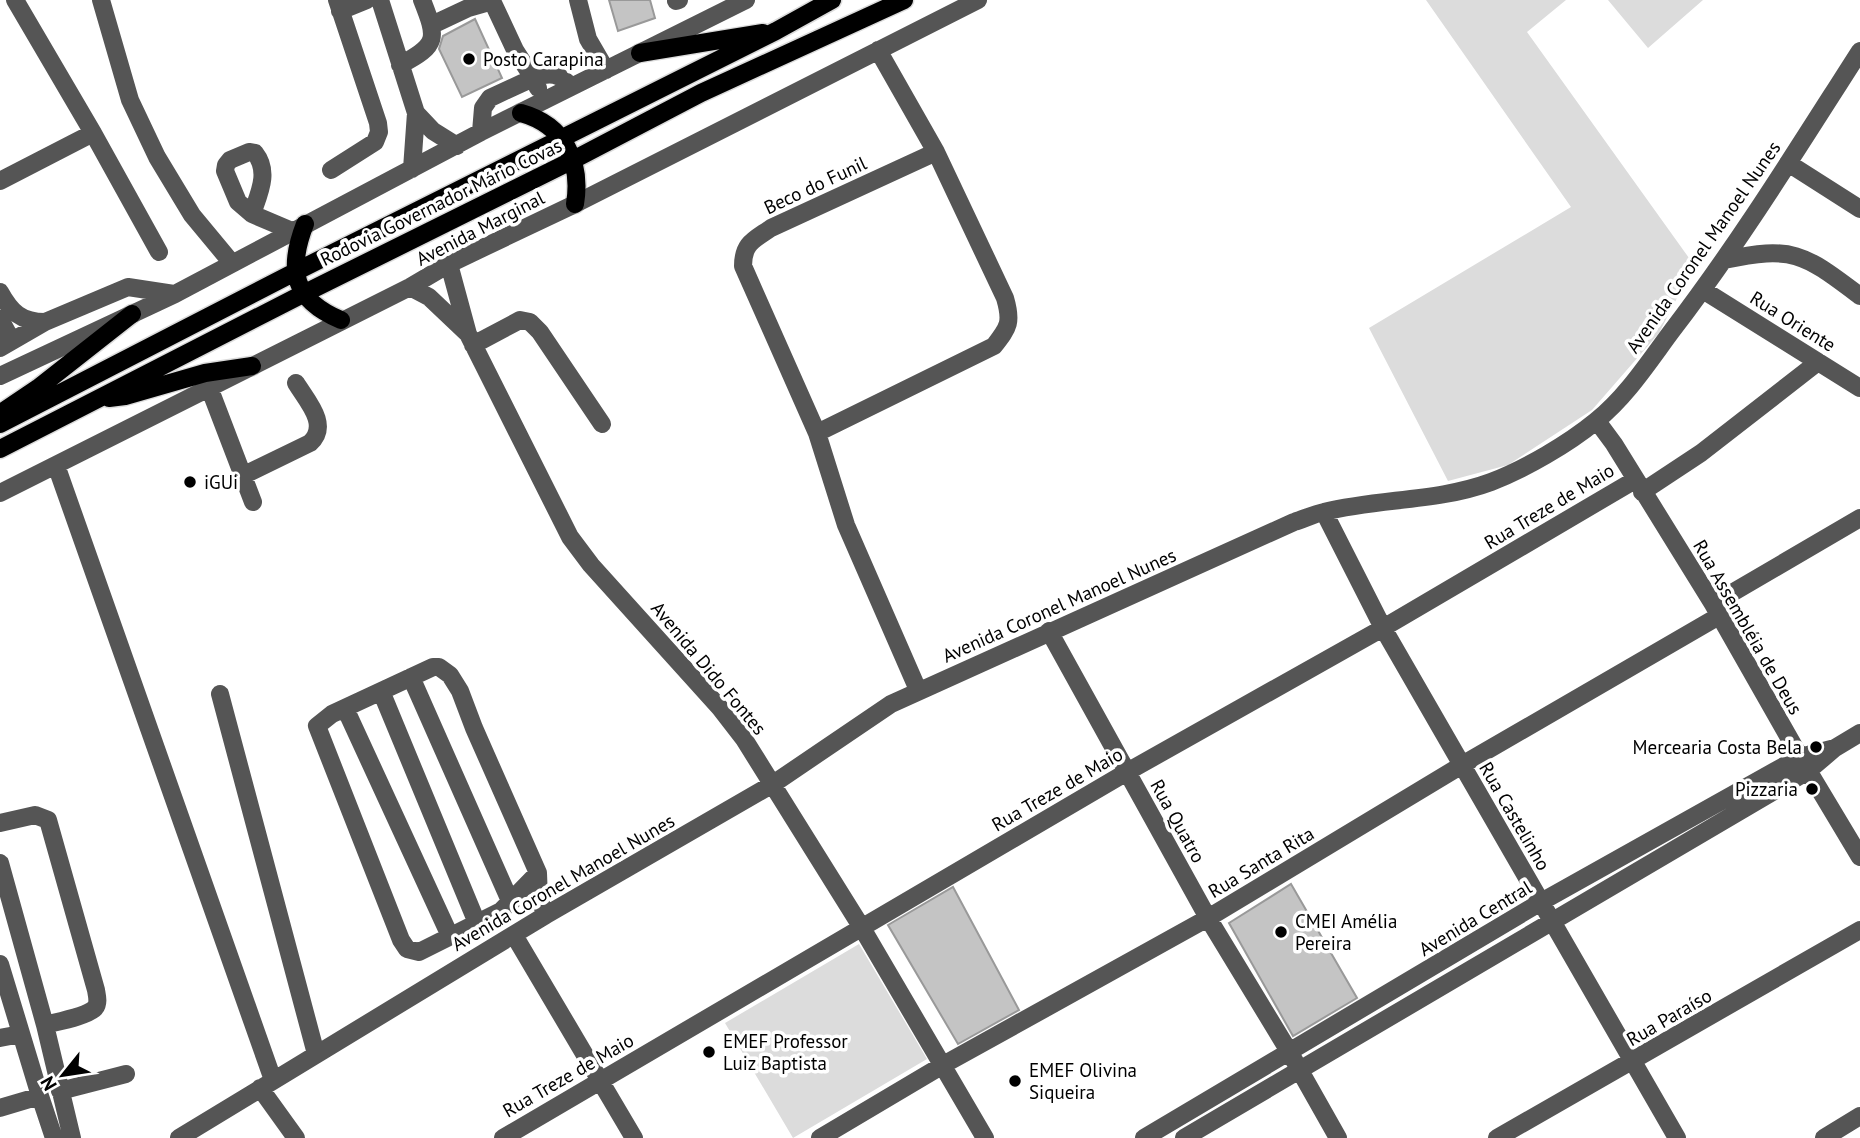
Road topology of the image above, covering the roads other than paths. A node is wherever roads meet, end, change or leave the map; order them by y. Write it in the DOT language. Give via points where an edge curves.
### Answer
graph roads {
  1 [pos="15,0"];
  2 [pos="101,0"];
  3 [pos="367,0"];
  4 [pos="380,0"];
  5 [pos="422,0"];
  6 [pos="578,0"];
  7 [pos="746,0"];
  8 [pos="832,0"];
  9 [pos="904,0"];
  10 [pos="978,0"];
  11 [pos="338,6"];
  12 [pos="432,25"];
  13 [pos="776,31"];
  14 [pos="878,50"];
  15 [pos="1860,51"];
  16 [pos="640,53"];
  17 [pos="400,65"];
  18 [pos="606,70"];
  19 [pos="533,78"];
  20 [pos="571,87"];
  21 [pos="545,101"];
  22 [pos="416,113"];
  23 [pos="521,113"];
  24 [pos="481,132"];
  25 [pos="93,133"];
  26 [pos="563,139"];
  27 [pos="457,146"];
  28 [pos="936,152"];
  29 [pos="573,160"];
  30 [pos="1788,163"];
  31 [pos="412,169"];
  32 [pos="331,170"];
  33 [pos="0,181"];
  34 [pos="575,204"];
  35 [pos="1860,209"];
  36 [pos="252,214"];
  37 [pos="298,228"];
  38 [pos="159,252"];
  39 [pos="1724,260"];
  40 [pos="231,262"];
  41 [pos="449,264"];
  42 [pos="295,272"];
  43 [pos="410,287"];
  44 [pos="1703,290"];
  45 [pos="0,292"];
  46 [pos="304,293"];
  47 [pos="174,294"];
  48 [pos="1860,296"];
  49 [pos="132,314"];
  50 [pos="0,319"];
  51 [pos="341,320"];
  52 [pos="45,322"];
  53 [pos="470,340"];
  54 [pos="6,345"];
  55 [pos="1818,362"];
  56 [pos="252,366"];
  57 [pos="0,376"];
  58 [pos="296,383"];
  59 [pos="209,387"];
  60 [pos="1860,388"];
  61 [pos="92,400"];
  62 [pos="0,414"];
  63 [pos="1597,421"];
  64 [pos="0,424"];
  65 [pos="601,424"];
  66 [pos="817,433"];
  67 [pos="0,449"];
  68 [pos="57,465"];
  69 [pos="244,475"];
  70 [pos="1639,486"];
  71 [pos="0,493"];
  72 [pos="253,502"];
  73 [pos="1324,512"];
  74 [pos="1860,518"];
  75 [pos="1716,610"];
  76 [pos="1383,628"];
  77 [pos="1049,631"];
  78 [pos="411,677"];
  79 [pos="918,690"];
  80 [pos="381,691"];
  81 [pos="220,694"];
  82 [pos="345,708"];
  83 [pos="1860,733"];
  84 [pos="1804,764"];
  85 [pos="1462,765"];
  86 [pos="1127,772"];
  87 [pos="773,784"];
  88 [pos="0,823"];
  89 [pos="1860,857"];
  90 [pos="0,863"];
  91 [pos="538,873"];
  92 [pos="1541,902"];
  93 [pos="511,903"];
  94 [pos="547,915"];
  95 [pos="1208,918"];
  96 [pos="1552,921"];
  97 [pos="477,923"];
  98 [pos="862,928"];
  99 [pos="1860,930"];
  100 [pos="514,935"];
  101 [pos="450,936"];
  102 [pos="0,964"];
  103 [pos="45,1025"];
  104 [pos="21,1034"];
  105 [pos="0,1038"];
  106 [pos="1290,1053"];
  107 [pos="316,1054"];
  108 [pos="1633,1062"];
  109 [pos="943,1065"];
  110 [pos="1299,1070"];
  111 [pos="126,1074"];
  112 [pos="600,1080"];
  113 [pos="266,1084"];
  114 [pos="60,1091"];
  115 [pos="40,1096"];
  116 [pos="0,1108"];
  117 [pos="1860,1116"];
  118 [pos="54,1138"];
  119 [pos="72,1138"];
  120 [pos="179,1138"];
  121 [pos="296,1138"];
  122 [pos="503,1138"];
  123 [pos="634,1138"];
  124 [pos="820,1138"];
  125 [pos="985,1138"];
  126 [pos="1144,1138"];
  127 [pos="1184,1138"];
  128 [pos="1338,1138"];
  129 [pos="1497,1138"];
  130 [pos="1676,1138"];
  131 [pos="1824,1138"];
  1 -- 25 [label="street"];
  2 -- 40 [label="street" via="130,100 157,157 192,215"];
  3 -- 11 [label="street"];
  4 -- 17 [label="street"];
  5 -- 12 [label="street"];
  6 -- 18 [label="street" via="588,39"];
  7 -- 16 [label="street"];
  8 -- 13 [label="main road, Rodovia Governador Mário Covas"];
  9 -- 29 [label="main road, Rodovia Governador Mário Covas" via="701,93"];
  10 -- 14 [label="street, Avenida Marginal"];
  11 -- 32 [label="street" via="379,132 375,142"];
  12 -- 17 [label="street" via="428,47"];
  12 -- 19 [label="street" via="486,1 493,3"];
  13 -- 16 [label="main road"];
  13 -- 26 [label="main road, Rodovia Governador Mário Covas"];
  14 -- 28 [label="street"];
  14 -- 34 [label="street, Avenida Marginal"];
  15 -- 30 [label="street, Avenida Coronel Manoel Nunes"];
  16 -- 18 [label="street"];
  17 -- 22 [label="street"];
  18 -- 20 [label="street"];
  19 -- 20 [label="street" via="557,74"];
  19 -- 21 [label="street"];
  19 -- 24 [label="street" via="491,98 483,108"];
  20 -- 21 [label="street"];
  21 -- 23 [label="street"];
  22 -- 27 [label="street"];
  22 -- 31 [label="street"];
  23 -- 24 [label="street"];
  23 -- 26 [label="main road" via="539,118"];
  24 -- 27 [label="street"];
  25 -- 33 [label="street"];
  25 -- 38 [label="street"];
  26 -- 29 [label="main road"];
  26 -- 42 [label="main road, Rodovia Governador Mário Covas"];
  27 -- 31 [label="street"];
  28 -- 66 [label="street" via="1005,298 1009,325 994,346"];
  28 -- 66 [label="street, Beco do Funil" via="771,228 743,253 743,266"];
  29 -- 34 [label="main road"];
  29 -- 46 [label="main road, Rodovia Governador Mário Covas"];
  30 -- 35 [label="street"];
  30 -- 39 [label="street, Avenida Coronel Manoel Nunes"];
  31 -- 37 [label="street"];
  34 -- 41 [label="street, Avenida Marginal"];
  36 -- 37 [label="street"];
  37 -- 40 [label="street"];
  37 -- 42 [label="main road"];
  39 -- 44 [label="street, Avenida Coronel Manoel Nunes"];
  39 -- 48 [label="street" via="1775,251 1802,257"];
  40 -- 47 [label="street"];
  41 -- 43 [label="street, Avenida Marginal"];
  41 -- 53 [label="street, Avenida Dido Fontes"];
  42 -- 46 [label="main road"];
  42 -- 64 [label="main road, Rodovia Governador Mário Covas"];
  43 -- 51 [label="street, Avenida Marginal"];
  43 -- 53 [label="street, Avenida Dido Fontes" via="429,297"];
  44 -- 55 [label="street, Rua Oriente"];
  44 -- 63 [label="street, Avenida Coronel Manoel Nunes" via="1624,394"];
  45 -- 52 [label="street" via="19,317"];
  46 -- 51 [label="main road" via="317,307"];
  46 -- 61 [label="main road, Rodovia Governador Mário Covas"];
  47 -- 49 [label="street"];
  47 -- 52 [label="street" via="128,287"];
  49 -- 57 [label="street"];
  49 -- 62 [label="main road"];
  50 -- 54 [label="street"];
  51 -- 56 [label="street, Avenida Marginal"];
  52 -- 54 [label="street"];
  53 -- 65 [label="street" via="520,320 530,322"];
  53 -- 87 [label="street, Avenida Dido Fontes" via="570,537 720,708"];
  55 -- 60 [label="street, Rua Oriente"];
  55 -- 70 [label="street, Rua Treze de Maio" via="1701,453"];
  56 -- 59 [label="street, Avenida Marginal"];
  56 -- 61 [label="main road"];
  58 -- 69 [label="street" via="317,419 317,437"];
  59 -- 68 [label="street, Avenida Marginal"];
  59 -- 69 [label="street"];
  61 -- 67 [label="main road, Rodovia Governador Mário Covas"];
  63 -- 70 [label="street, Rua Assembléia de Deus"];
  63 -- 73 [label="street, Avenida Coronel Manoel Nunes" via="1493,481 1444,494"];
  66 -- 79 [label="street, Beco do Funil" via="846,525"];
  68 -- 71 [label="street, Avenida Marginal"];
  68 -- 113 [label="street"];
  69 -- 72 [label="street"];
  70 -- 75 [label="street, Rua Assembléia de Deus"];
  70 -- 76 [label="street, Rua Treze de Maio"];
  73 -- 76 [label="street, Rua Castelinho"];
  73 -- 77 [label="street, Avenida Coronel Manoel Nunes"];
  74 -- 75 [label="street, Rua Santa Rita"];
  75 -- 84 [label="street, Rua Assembléia de Deus"];
  75 -- 85 [label="street, Rua Santa Rita"];
  76 -- 85 [label="street, Rua Castelinho"];
  76 -- 86 [label="street, Rua Treze de Maio"];
  77 -- 79 [label="street, Avenida Coronel Manoel Nunes"];
  77 -- 86 [label="street, Rua Quatro"];
  78 -- 80 [label="street"];
  78 -- 91 [label="street" via="433,667 450,675"];
  78 -- 93 [label="street"];
  79 -- 87 [label="street, Avenida Coronel Manoel Nunes"];
  80 -- 82 [label="street"];
  80 -- 97 [label="street"];
  81 -- 107 [label="street"];
  82 -- 101 [label="street"];
  82 -- 101 [label="street" via="317,726 401,940 407,949 418,952"];
  83 -- 84 [label="street, Avenida Central"];
  84 -- 89 [label="street, Rua Assembléia de Deus"];
  84 -- 92 [label="street, Avenida Central"];
  84 -- 96 [label="street, Avenida Central"];
  85 -- 92 [label="street, Rua Castelinho"];
  85 -- 95 [label="street, Rua Santa Rita"];
  86 -- 95 [label="street, Rua Quatro"];
  86 -- 98 [label="street, Rua Treze de Maio"];
  87 -- 94 [label="street, Avenida Coronel Manoel Nunes"];
  87 -- 98 [label="street, Avenida Dido Fontes"];
  88 -- 103 [label="street" via="35,815 48,820 96,990 95,1008"];
  90 -- 103 [label="street"];
  91 -- 93 [label="street"];
  91 -- 94 [label="street" via="539,899"];
  92 -- 96 [label="street, Rua Castelinho"];
  92 -- 106 [label="street, Avenida Central"];
  93 -- 97 [label="street"];
  94 -- 100 [label="street, Avenida Coronel Manoel Nunes"];
  95 -- 106 [label="street, Rua Quatro"];
  95 -- 109 [label="street, Rua Santa Rita"];
  96 -- 108 [label="street, Rua Castelinho"];
  96 -- 110 [label="street, Avenida Central"];
  97 -- 101 [label="street"];
  98 -- 109 [label="street, Avenida Dido Fontes"];
  98 -- 112 [label="street, Rua Treze de Maio"];
  99 -- 108 [label="street, Rua Paraíso"];
  100 -- 107 [label="street, Avenida Coronel Manoel Nunes"];
  100 -- 112 [label="street"];
  102 -- 104 [label="street"];
  103 -- 114 [label="street"];
  104 -- 105 [label="street"];
  104 -- 115 [label="street"];
  106 -- 110 [label="street, Rua Quatro"];
  106 -- 126 [label="street, Avenida Central"];
  107 -- 113 [label="street, Avenida Coronel Manoel Nunes"];
  108 -- 129 [label="street, Rua Paraíso"];
  108 -- 130 [label="street, Rua Castelinho"];
  109 -- 124 [label="street, Rua Santa Rita"];
  109 -- 125 [label="street, Avenida Dido Fontes"];
  110 -- 127 [label="street, Avenida Central"];
  110 -- 128 [label="street, Rua Quatro"];
  111 -- 114 [label="street"];
  112 -- 122 [label="street, Rua Treze de Maio"];
  112 -- 123 [label="street"];
  113 -- 120 [label="street, Avenida Coronel Manoel Nunes"];
  113 -- 121 [label="street"];
  114 -- 119 [label="street"];
  115 -- 116 [label="street"];
  115 -- 118 [label="street"];
  117 -- 131 [label="street"];
}
